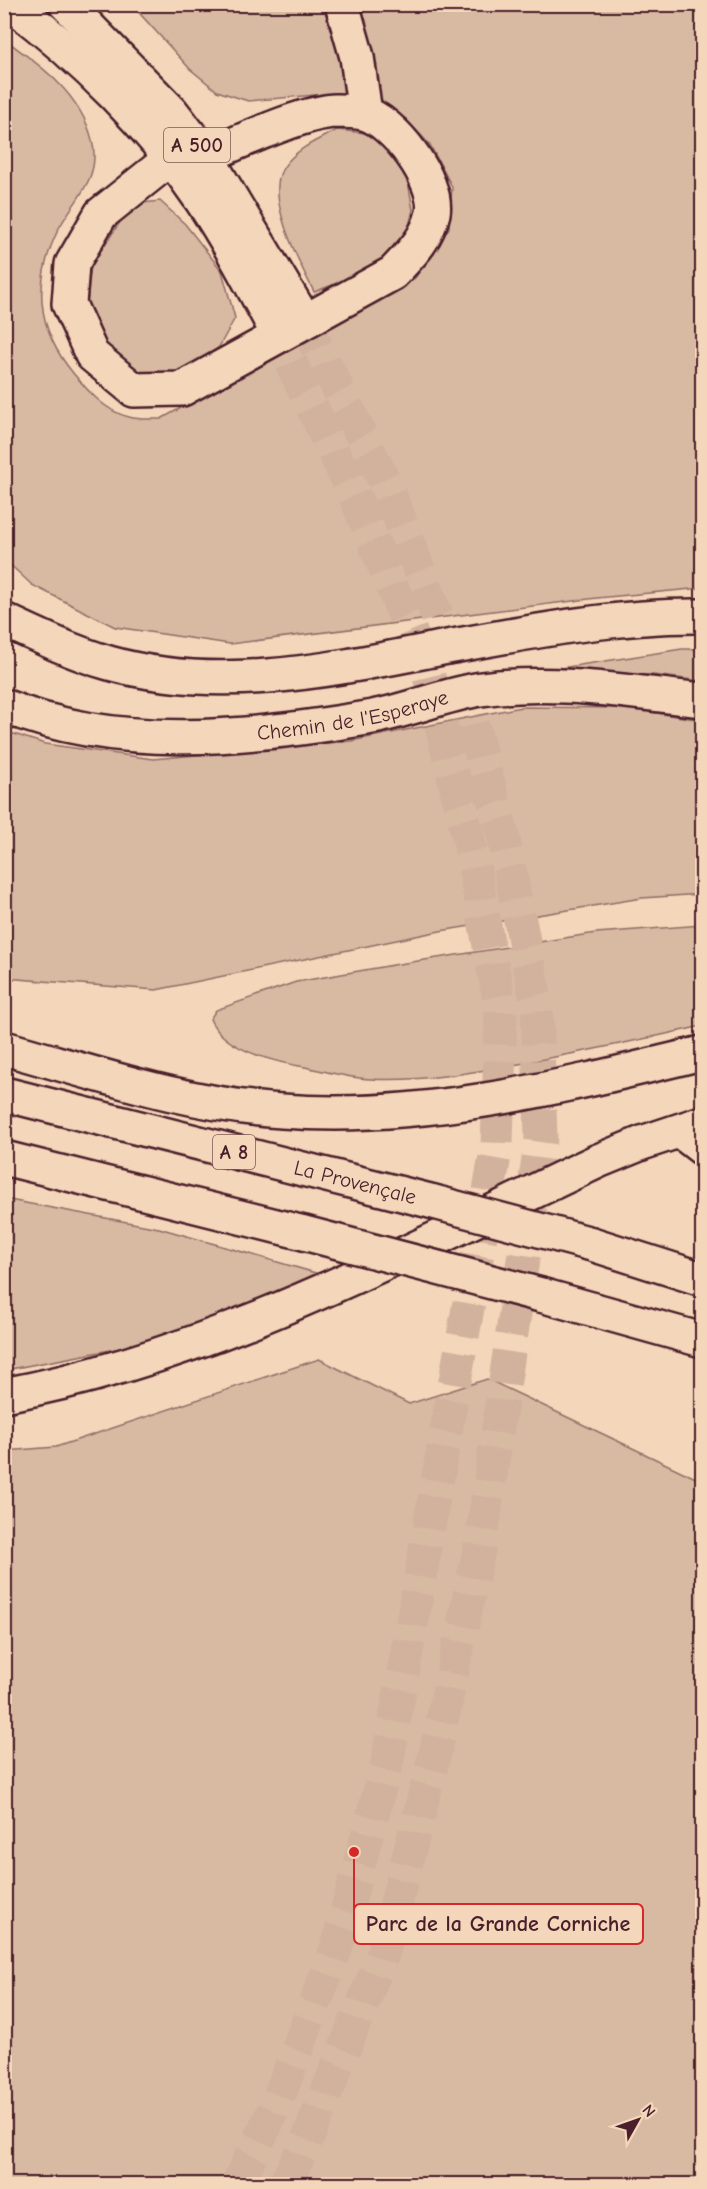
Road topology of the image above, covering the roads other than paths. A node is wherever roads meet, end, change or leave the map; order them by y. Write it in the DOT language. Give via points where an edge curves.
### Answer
graph roads {
  1 [pos="10,4"];
  2 [pos="66,4"];
  3 [pos="342,4"];
  4 [pos="365,113"];
  5 [pos="206,156"];
  6 [pos="170,159"];
  7 [pos="4,604"];
  8 [pos="702,616"];
  9 [pos="4,620"];
  10 [pos="34,634"];
  11 [pos="702,700"];
  12 [pos="4,706"];
  13 [pos="4,1048"];
  14 [pos="702,1053"];
  15 [pos="4,1094"];
  16 [pos="695,1134"];
  17 [pos="4,1158"];
  18 [pos="702,1279"];
  19 [pos="702,1340"];
  20 [pos="4,1395"];
  1 -- 6 [label="main road, A 500" via="61,45"];
  2 -- 5 [label="main road, A 500" via="140,77"];
  3 -- 4 [label="main road" via="357,57"];
  4 -- 5 [label="main road" via="334,111 290,122"];
  4 -- 6 [label="main road" via="402,138 426,175 433,211 421,245 393,273 182,389 134,390 92,356 69,304 72,264 101,214"];
  5 -- 6 [label="main road, A 500" via="284,315 235,254"];
  7 -- 10 [label="main road"];
  8 -- 10 [label="main road" via="602,622 301,675 243,679 159,673 109,663"];
  9 -- 10 [label="main road"];
  11 -- 12 [label="main road, Chemin de l'Esperaye" via="547,684 480,690 368,718 189,736 138,736 52,723"];
  13 -- 14 [label="main road" via="209,1101 281,1111 333,1113 425,1109 506,1097"];
  15 -- 18 [label="main road, La Provençale / A 8, bridge" via="434,1202 592,1244"];
  16 -- 20 [label="main road" via="598,1161 238,1327 129,1366"];
  17 -- 19 [label="main road, bridge" via="436,1265"];
}
